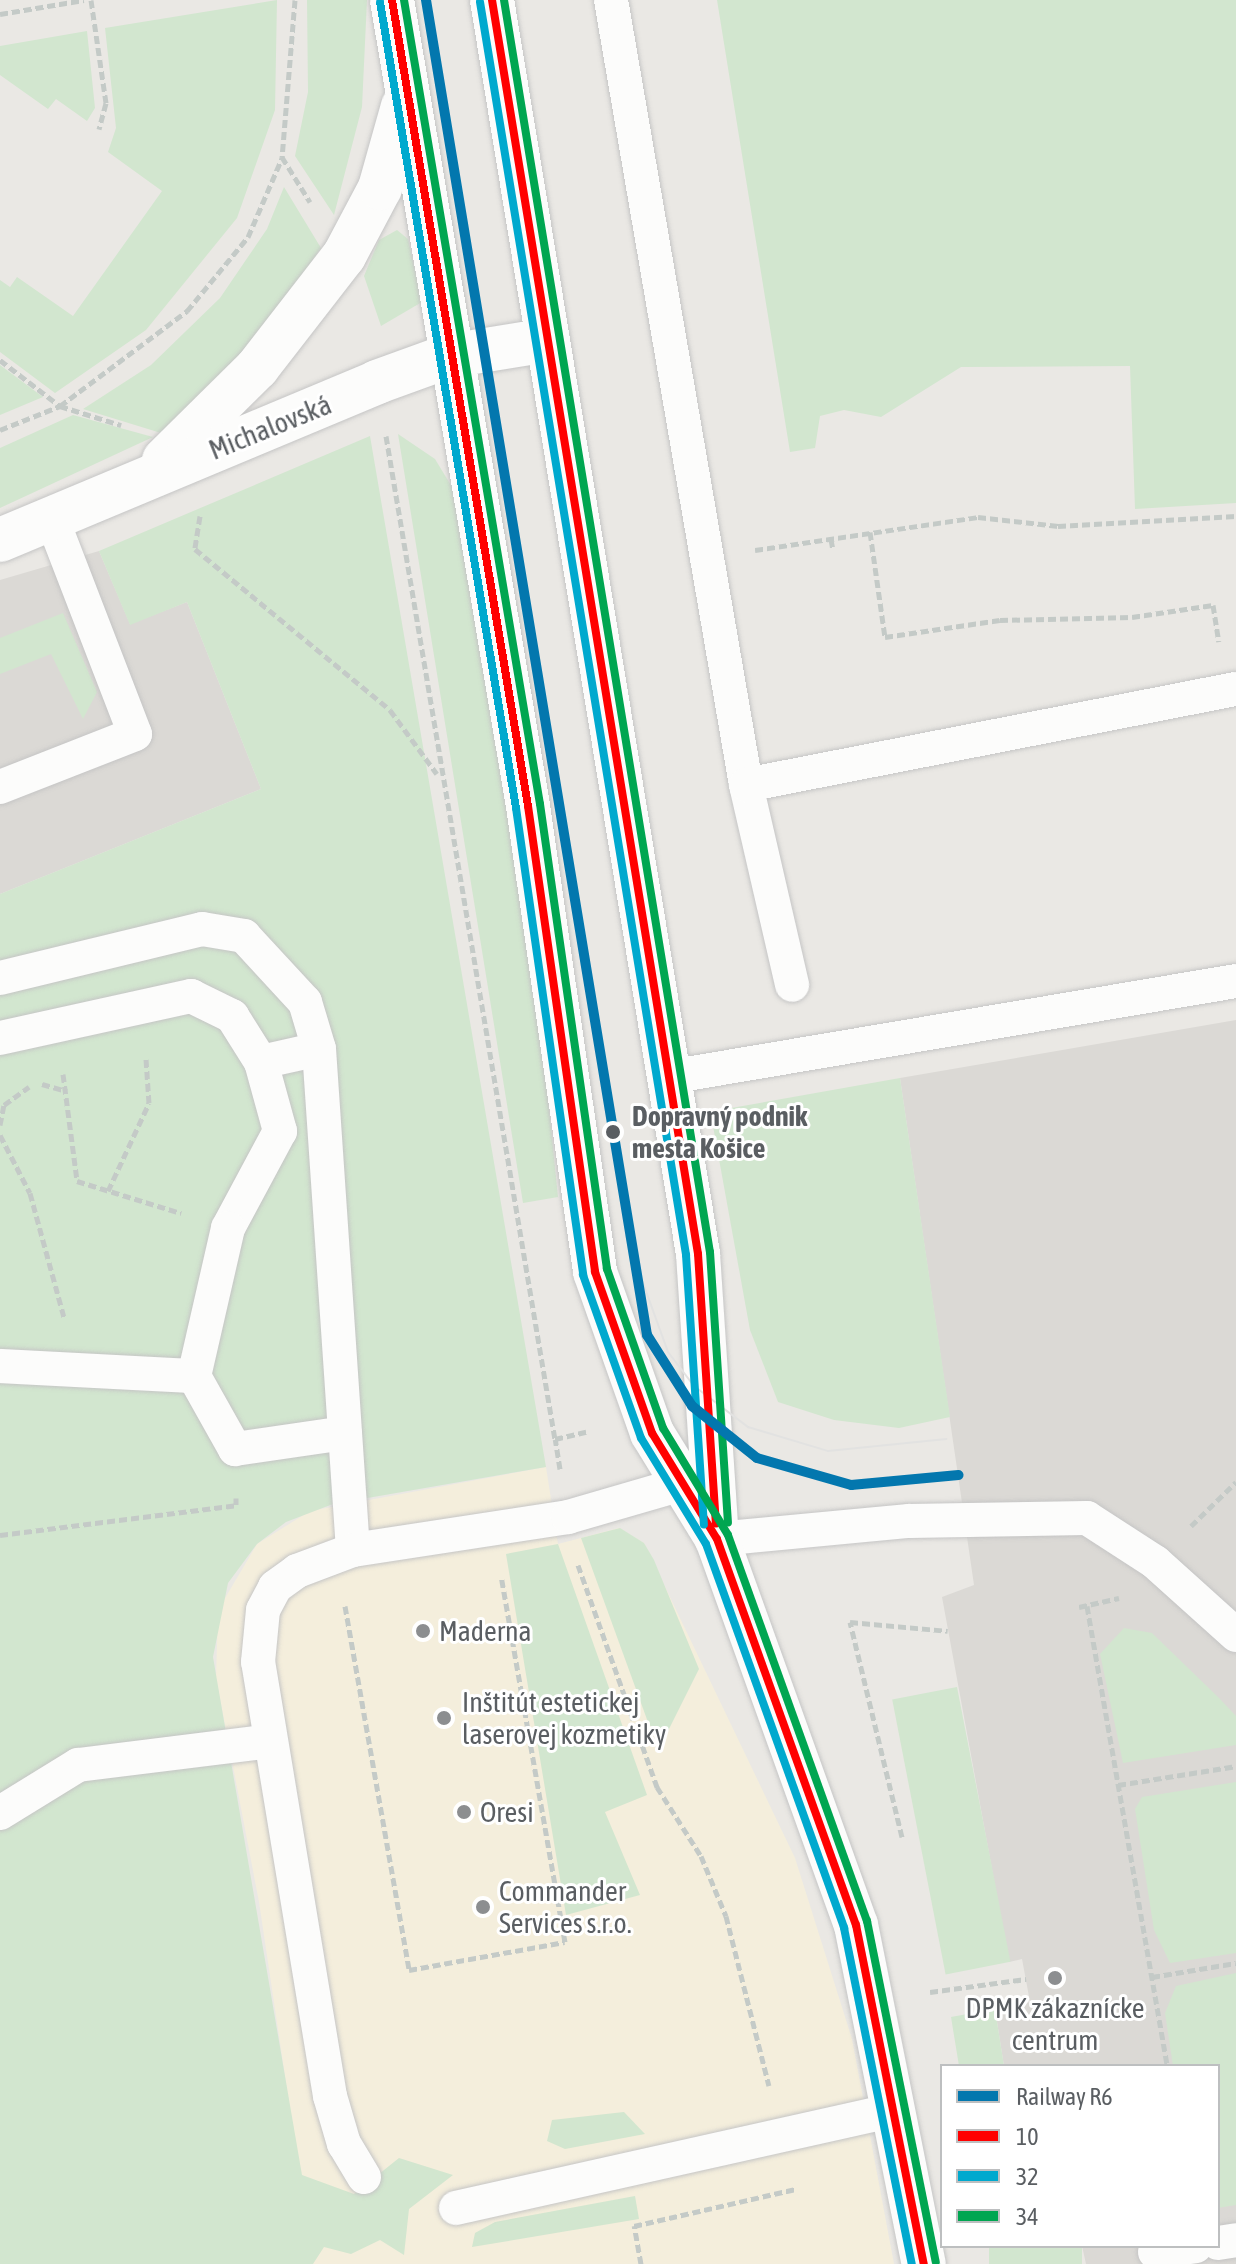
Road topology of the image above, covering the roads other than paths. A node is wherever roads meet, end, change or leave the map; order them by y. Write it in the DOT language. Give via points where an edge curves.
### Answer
graph roads {
  1 [pos="392,0"];
  2 [pos="492,0"];
  3 [pos="611,0"];
  4 [pos="406,92"];
  5 [pos="548,340"];
  6 [pos="449,356"];
  7 [pos="197,448"];
  8 [pos="52,519"];
  9 [pos="0,540"];
  10 [pos="1236,689"];
  11 [pos="746,785"];
  12 [pos="0,787"];
  13 [pos="0,978"];
  14 [pos="1236,981"];
  15 [pos="792,985"];
  16 [pos="0,1038"];
  17 [pos="319,1049"];
  18 [pos="261,1062"];
  19 [pos="669,1077"];
  20 [pos="0,1366"];
  21 [pos="194,1376"];
  22 [pos="345,1433"];
  23 [pos="697,1480"];
  24 [pos="717,1539"];
  25 [pos="353,1550"];
  26 [pos="1236,1635"];
  27 [pos="271,1741"];
  28 [pos="0,1813"];
  29 [pos="895,2110"];
  30 [pos="364,2177"];
  31 [pos="456,2208"];
  32 [pos="1182,2248"];
  33 [pos="1155,2252"];
  34 [pos="924,2264"];
  1 -- 4 [label="street"];
  2 -- 5 [label="street"];
  3 -- 11 [label="lane"];
  4 -- 6 [label="street"];
  4 -- 7 [label="street" via="380,188 344,256"];
  5 -- 6 [label="street, Michalovská"];
  5 -- 19 [label="street"];
  6 -- 7 [label="street, Michalovská"];
  6 -- 23 [label="street" via="528,806 595,1272 652,1433"];
  7 -- 8 [label="street, Michalovská"];
  8 -- 9 [label="street, Michalovská"];
  8 -- 12 [label="lane" via="135,734"];
  10 -- 11 [label="lane"];
  11 -- 15 [label="lane"];
  13 -- 17 [label="lane" via="202,929 244,936 305,1002"];
  14 -- 19 [label="lane"];
  16 -- 18 [label="lane" via="191,996 232,1016"];
  17 -- 18 [label="lane"];
  17 -- 22 [label="lane"];
  18 -- 21 [label="lane" via="280,1131 228,1228"];
  19 -- 23 [label="street" via="698,1254"];
  20 -- 21 [label="lane"];
  21 -- 22 [label="lane" via="235,1449"];
  22 -- 25 [label="lane"];
  23 -- 24 [label="street"];
  23 -- 25 [label="lane" via="493,1529"];
  24 -- 26 [label="lane" via="909,1521 1087,1518 1155,1562"];
  24 -- 29 [label="street" via="856,1925"];
  25 -- 27 [label="lane" via="297,1571 275,1587 263,1610 258,1662"];
  27 -- 28 [label="lane" via="78,1765"];
  27 -- 30 [label="lane" via="330,2096 344,2144"];
  29 -- 31 [label="lane"];
  29 -- 34 [label="street"];
  32 -- 33 [label="lane"];
}
